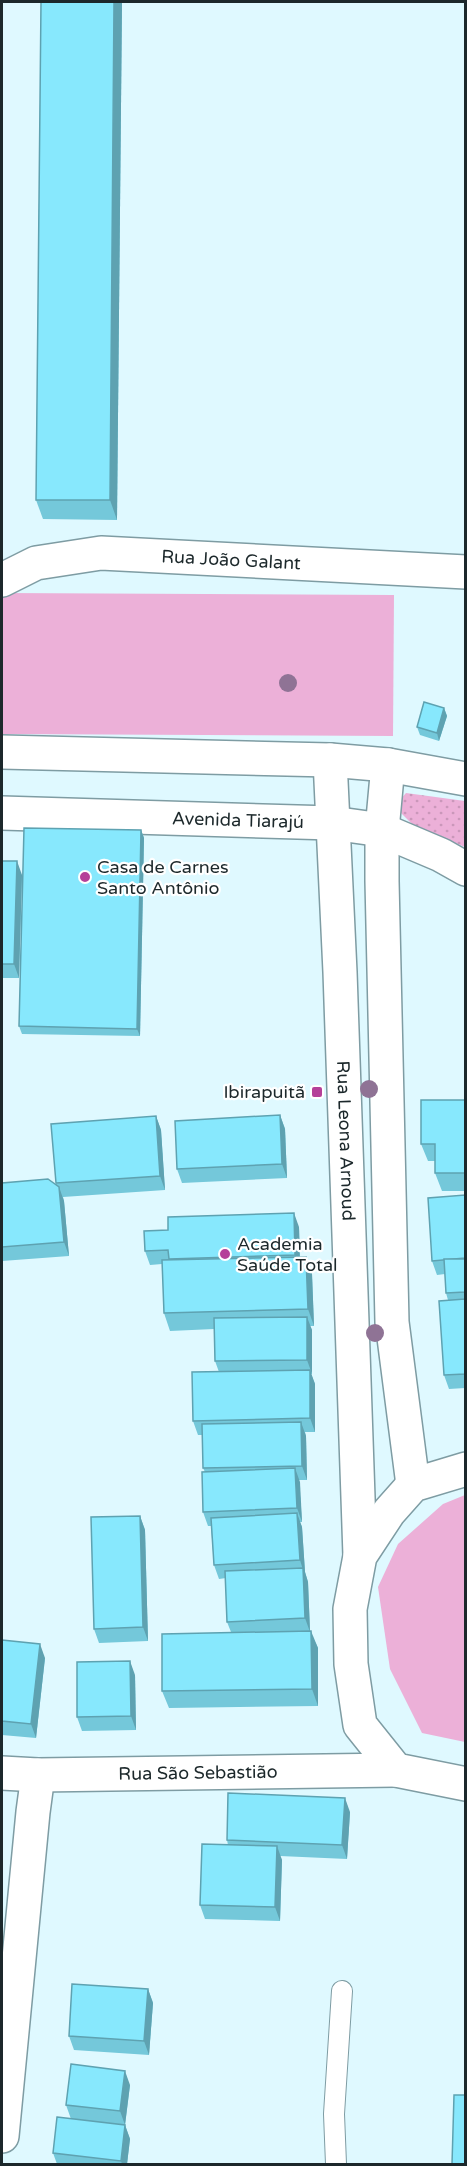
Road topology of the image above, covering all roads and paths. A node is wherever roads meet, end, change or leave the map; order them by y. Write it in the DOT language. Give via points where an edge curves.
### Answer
graph roads {
  1 [pos="465,572"];
  2 [pos="2,580"];
  3 [pos="2,752"];
  4 [pos="330,760"];
  5 [pos="388,765"];
  6 [pos="465,779"];
  7 [pos="2,813"];
  8 [pos="332,822"];
  9 [pos="382,830"];
  10 [pos="465,869"];
  11 [pos="465,1469"];
  12 [pos="413,1485"];
  13 [pos="360,1556"];
  14 [pos="396,1770"];
  15 [pos="2,1773"];
  16 [pos="39,1775"];
  17 [pos="465,1784"];
  18 [pos="342,1991"];
  19 [pos="2,2136"];
  20 [pos="336,2164"];
  1 -- 2 [label="street, Rua João Galant" via="101,553 36,563"];
  3 -- 4 [label="street"];
  4 -- 5 [label="street"];
  4 -- 8 [label="street, Rua Leona Arnoud"];
  5 -- 6 [label="street"];
  5 -- 9 [label="street"];
  7 -- 8 [label="street, Avenida Tiarajú"];
  8 -- 9 [label="street, Avenida Tiarajú"];
  8 -- 13 [label="street, Rua Leona Arnoud"];
  9 -- 10 [label="street, Avenida Tiarajú"];
  9 -- 12 [label="street" via="392,1322"];
  11 -- 12 [label="street"];
  12 -- 13 [label="street" via="389,1512"];
  13 -- 14 [label="street" via="350,1609 351,1665 360,1725"];
  14 -- 16 [label="street, Rua São Sebastião"];
  14 -- 17 [label="street, Rua São Sebastião"];
  15 -- 16 [label="street, Rua São Sebastião"];
  16 -- 19 [label="street"];
  18 -- 20 [label="lane" via="334,2114"];
}
